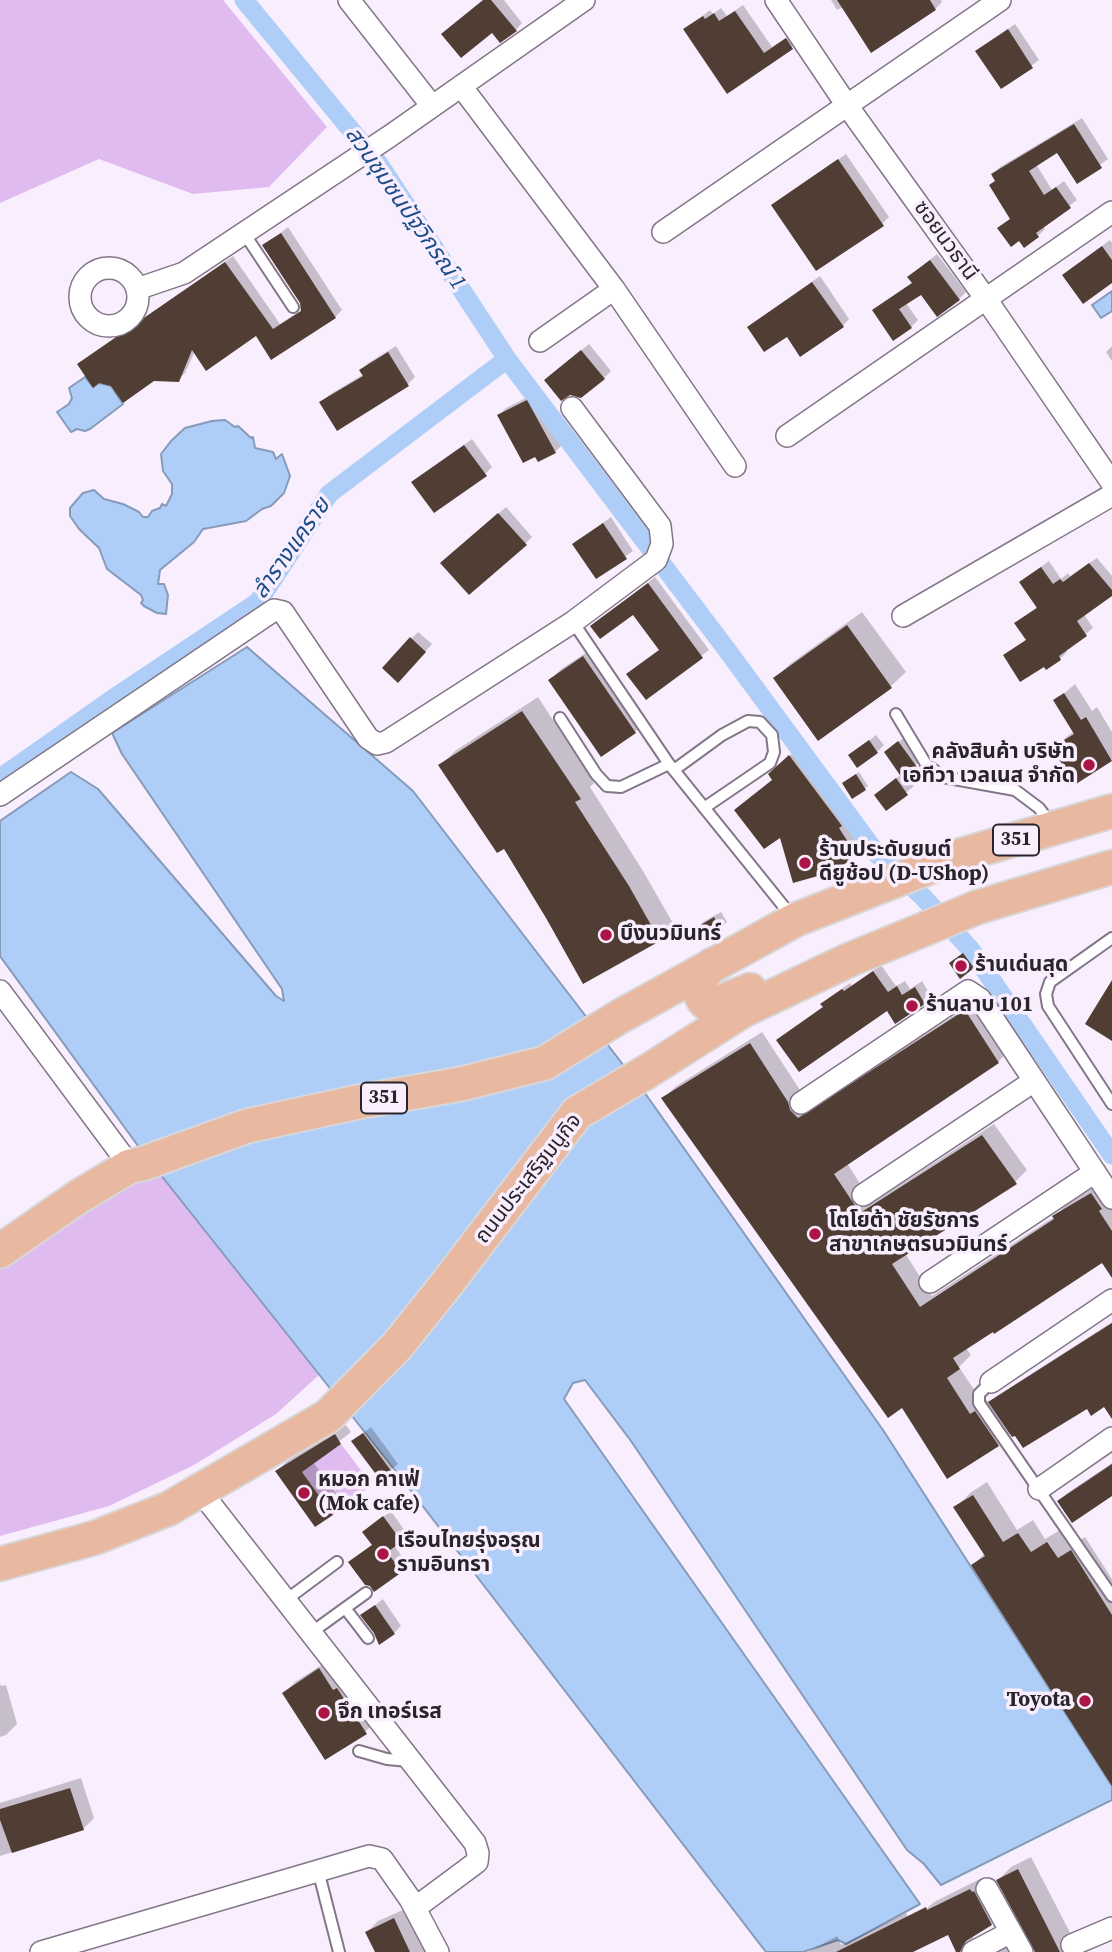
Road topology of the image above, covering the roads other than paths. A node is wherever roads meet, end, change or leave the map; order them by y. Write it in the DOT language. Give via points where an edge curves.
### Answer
graph roads {
  1 [pos="349,0"];
  2 [pos="584,0"];
  3 [pos="776,0"];
  4 [pos="1000,0"];
  5 [pos="461,86"];
  6 [pos="846,104"];
  7 [pos="432,106"];
  8 [pos="1112,212"];
  9 [pos="663,232"];
  10 [pos="244,233"];
  11 [pos="137,289"];
  12 [pos="614,289"];
  13 [pos="986,299"];
  14 [pos="293,307"];
  15 [pos="540,341"];
  16 [pos="572,408"];
  17 [pos="787,436"];
  18 [pos="736,466"];
  19 [pos="1112,483"];
  20 [pos="1112,495"];
  21 [pos="904,616"];
  22 [pos="573,622"];
  23 [pos="896,714"];
  24 [pos="561,718"];
  25 [pos="671,767"];
  26 [pos="0,795"];
  27 [pos="704,808"];
  28 [pos="1112,811"];
  29 [pos="1054,830"];
  30 [pos="1112,867"];
  31 [pos="944,918"];
  32 [pos="795,920"];
  33 [pos="1112,938"];
  34 [pos="712,965"];
  35 [pos="0,990"];
  36 [pos="1034,1081"];
  37 [pos="801,1103"];
  38 [pos="1112,1104"];
  39 [pos="136,1165"];
  40 [pos="1094,1172"];
  41 [pos="863,1195"];
  42 [pos="1112,1198"];
  43 [pos="0,1251"];
  44 [pos="930,1282"];
  45 [pos="1112,1300"];
  46 [pos="991,1382"];
  47 [pos="1112,1438"];
  48 [pos="1039,1489"];
  49 [pos="201,1492"];
  50 [pos="337,1562"];
  51 [pos="0,1564"];
  52 [pos="366,1593"];
  53 [pos="1112,1596"];
  54 [pos="286,1600"];
  55 [pos="345,1608"];
  56 [pos="312,1632"];
  57 [pos="368,1638"];
  58 [pos="359,1751"];
  59 [pos="411,1761"];
  60 [pos="318,1870"];
  61 [pos="987,1889"];
  62 [pos="415,1908"];
  63 [pos="1112,1928"];
  64 [pos="1011,1932"];
  65 [pos="1072,1945"];
  66 [pos="41,1952"];
  67 [pos="339,1952"];
  68 [pos="438,1952"];
  69 [pos="973,1952"];
  70 [pos="1022,1952"];
  1 -- 7 [label="street"];
  2 -- 5 [label="street"];
  3 -- 6 [label="street, ซอยนวธานี"];
  4 -- 6 [label="street"];
  5 -- 7 [label="street"];
  5 -- 12 [label="street"];
  6 -- 9 [label="street"];
  6 -- 13 [label="street, ซอยนวธานี"];
  7 -- 10 [label="street"];
  8 -- 13 [label="street"];
  10 -- 11 [label="street" via="184,273"];
  10 -- 14 [label="lane"];
  12 -- 15 [label="street"];
  12 -- 18 [label="street"];
  13 -- 17 [label="street"];
  13 -- 19 [label="street, ซอยนวธานี"];
  16 -- 22 [label="street" via="660,526 662,544 657,556"];
  20 -- 21 [label="street"];
  22 -- 25 [label="lane"];
  22 -- 26 [label="street" via="377,744 368,738 283,612 274,610"];
  23 -- 29 [label="lane" via="926,764 943,778 1015,790 1039,808"];
  24 -- 25 [label="lane" via="607,786 621,787"];
  25 -- 27 [label="lane"];
  25 -- 27 [label="lane" via="748,721 760,722 772,735 770,764"];
  27 -- 32 [label="lane"];
  28 -- 29 [label="main road, 351"];
  29 -- 32 [label="main road, 351" via="958,856"];
  30 -- 31 [label="main road, ถนนประเสริฐมนูกิจ"];
  31 -- 34 [label="main road" via="918,915 710,1006 699,991 701,978"];
  31 -- 49 [label="main road, ถนนประเสริฐมนูกิจ" via="744,1010 577,1113 405,1336 328,1416"];
  32 -- 34 [label="main road, 351"];
  33 -- 38 [label="lane" via="1050,982 1046,994 1048,1006"];
  34 -- 39 [label="main road, 351" via="545,1063 247,1126"];
  35 -- 39 [label="street"];
  36 -- 37 [label="street" via="980,999 968,990"];
  36 -- 40 [label="street"];
  36 -- 41 [label="street"];
  39 -- 43 [label="main road, 351" via="78,1197"];
  40 -- 42 [label="street"];
  40 -- 44 [label="street"];
  45 -- 46 [label="street"];
  46 -- 48 [label="lane" via="979,1394 979,1404"];
  47 -- 48 [label="street"];
  48 -- 53 [label="lane"];
  49 -- 51 [label="main road, ถนนประเสริฐมนูกิจ" via="94,1538"];
  49 -- 54 [label="street"];
  50 -- 54 [label="lane"];
  52 -- 55 [label="lane"];
  54 -- 56 [label="street"];
  55 -- 56 [label="lane"];
  55 -- 57 [label="lane"];
  56 -- 59 [label="street"];
  58 -- 59 [label="lane"];
  59 -- 62 [label="street" via="478,1853 477,1862 464,1874"];
  60 -- 62 [label="street" via="369,1856 382,1859"];
  60 -- 66 [label="street"];
  60 -- 67 [label="lane"];
  61 -- 64 [label="street"];
  62 -- 68 [label="street"];
  63 -- 65 [label="street"];
  64 -- 69 [label="street"];
  64 -- 70 [label="street"];
}
